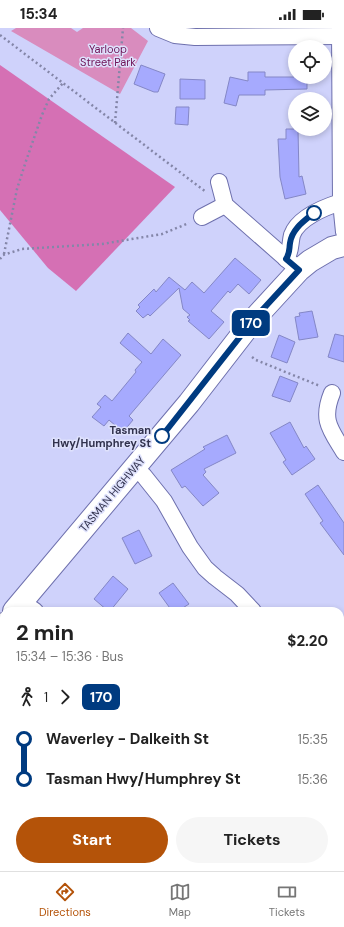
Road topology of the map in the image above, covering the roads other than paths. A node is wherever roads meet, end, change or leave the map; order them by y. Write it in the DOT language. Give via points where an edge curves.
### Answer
graph roads {
  1 [pos="158,28"];
  2 [pos="341,34"];
  3 [pos="219,182"];
  4 [pos="341,202"];
  5 [pos="225,205"];
  6 [pos="202,217"];
  7 [pos="344,232"];
  8 [pos="344,245"];
  9 [pos="292,265"];
  10 [pos="332,392"];
  11 [pos="344,452"];
  12 [pos="134,468"];
  13 [pos="25,607"];
  14 [pos="249,607"];
  1 -- 2 [label="street" via="195,37"];
  2 -- 4 [label="street"];
  3 -- 5 [label="street"];
  4 -- 7 [label="street"];
  4 -- 9 [label="street" via="314,213 294,232 290,242"];
  5 -- 6 [label="street"];
  5 -- 9 [label="street"];
  8 -- 9 [label="highway, TASMAN HIGHWAY"];
  9 -- 12 [label="highway, TASMAN HIGHWAY" via="189,403"];
  10 -- 11 [label="street" via="327,404 327,419"];
  12 -- 13 [label="highway, TASMAN HIGHWAY"];
  12 -- 14 [label="street" via="164,501 205,568"];
}
